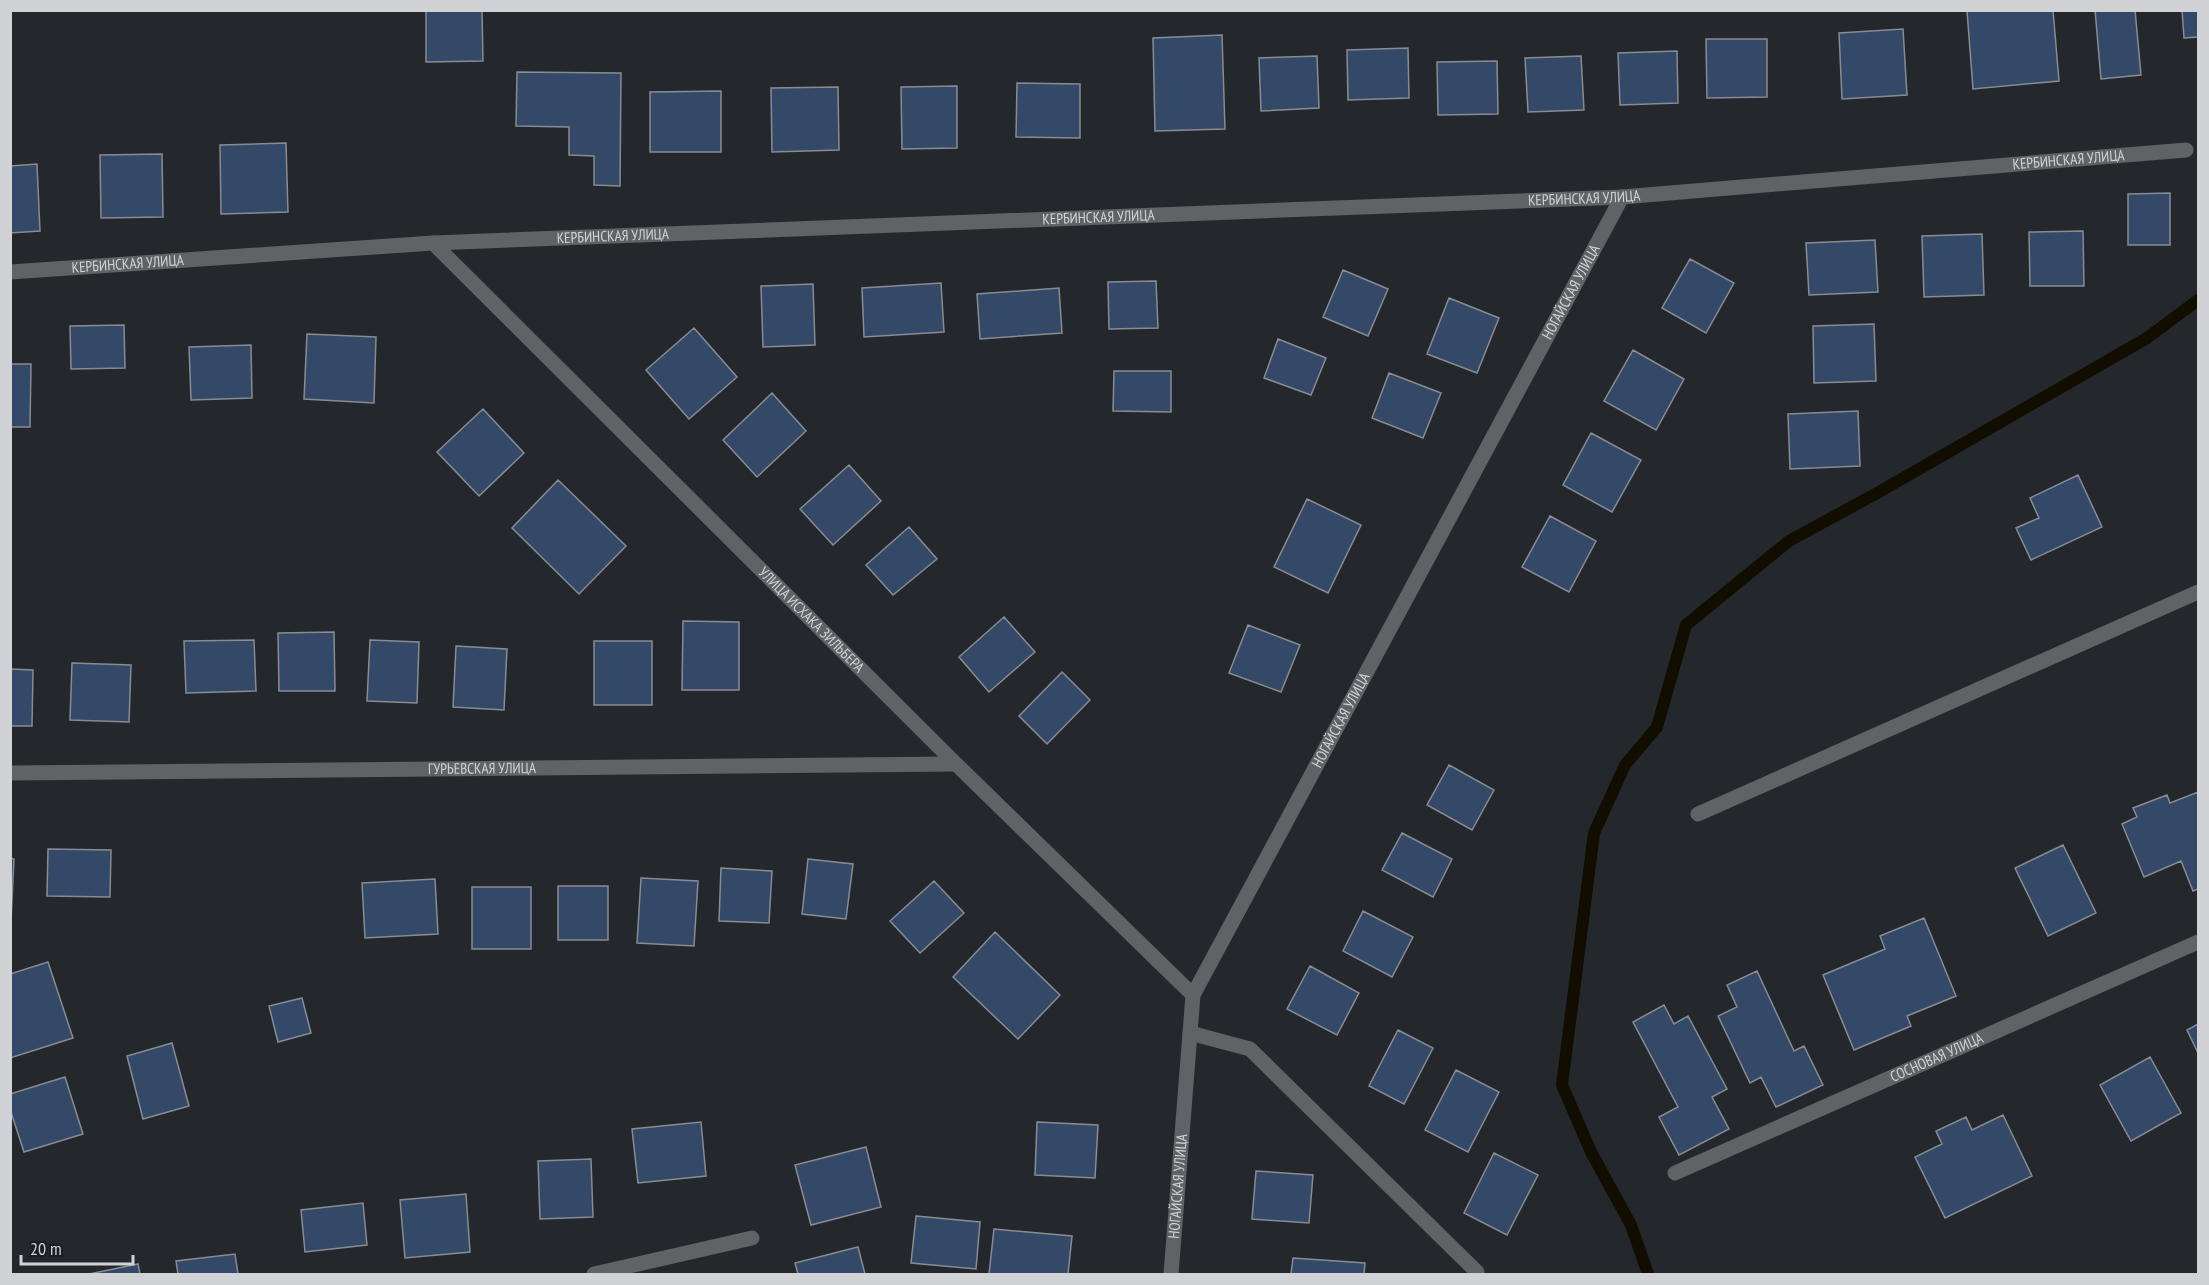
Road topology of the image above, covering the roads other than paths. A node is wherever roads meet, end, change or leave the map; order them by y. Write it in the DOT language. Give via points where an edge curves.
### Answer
graph roads {
  1 [pos="2186,150"];
  2 [pos="1622,197"];
  3 [pos="433,243"];
  4 [pos="10,272"];
  5 [pos="2199,592"];
  6 [pos="956,764"];
  7 [pos="10,773"];
  8 [pos="1698,814"];
  9 [pos="2199,942"];
  10 [pos="1193,994"];
  11 [pos="1190,1033"];
  12 [pos="1675,1173"];
  13 [pos="752,1238"];
  14 [pos="1477,1272"];
  15 [pos="594,1275"];
  16 [pos="1171,1275"];
  1 -- 2 [label="street, КЕРБИНСКАЯ УЛИЦА"];
  2 -- 3 [label="street, КЕРБИНСКАЯ УЛИЦА"];
  2 -- 10 [label="street, НОГАЙСКАЯ УЛИЦА"];
  3 -- 4 [label="street, КЕРБИНСКАЯ УЛИЦА"];
  3 -- 6 [label="street, УЛИЦА ИСХАКА ЗИЛЬБЕРА"];
  5 -- 8 [label="street"];
  6 -- 7 [label="street, ГУРЬЕВСКАЯ УЛИЦА"];
  6 -- 10 [label="street, УЛИЦА ИСХАКА ЗИЛЬБЕРА"];
  9 -- 12 [label="street, СОСНОВАЯ УЛИЦА"];
  10 -- 11 [label="street, НОГАЙСКАЯ УЛИЦА"];
  11 -- 14 [label="street" via="1250,1049"];
  11 -- 16 [label="street, НОГАЙСКАЯ УЛИЦА"];
  13 -- 15 [label="street"];
}
